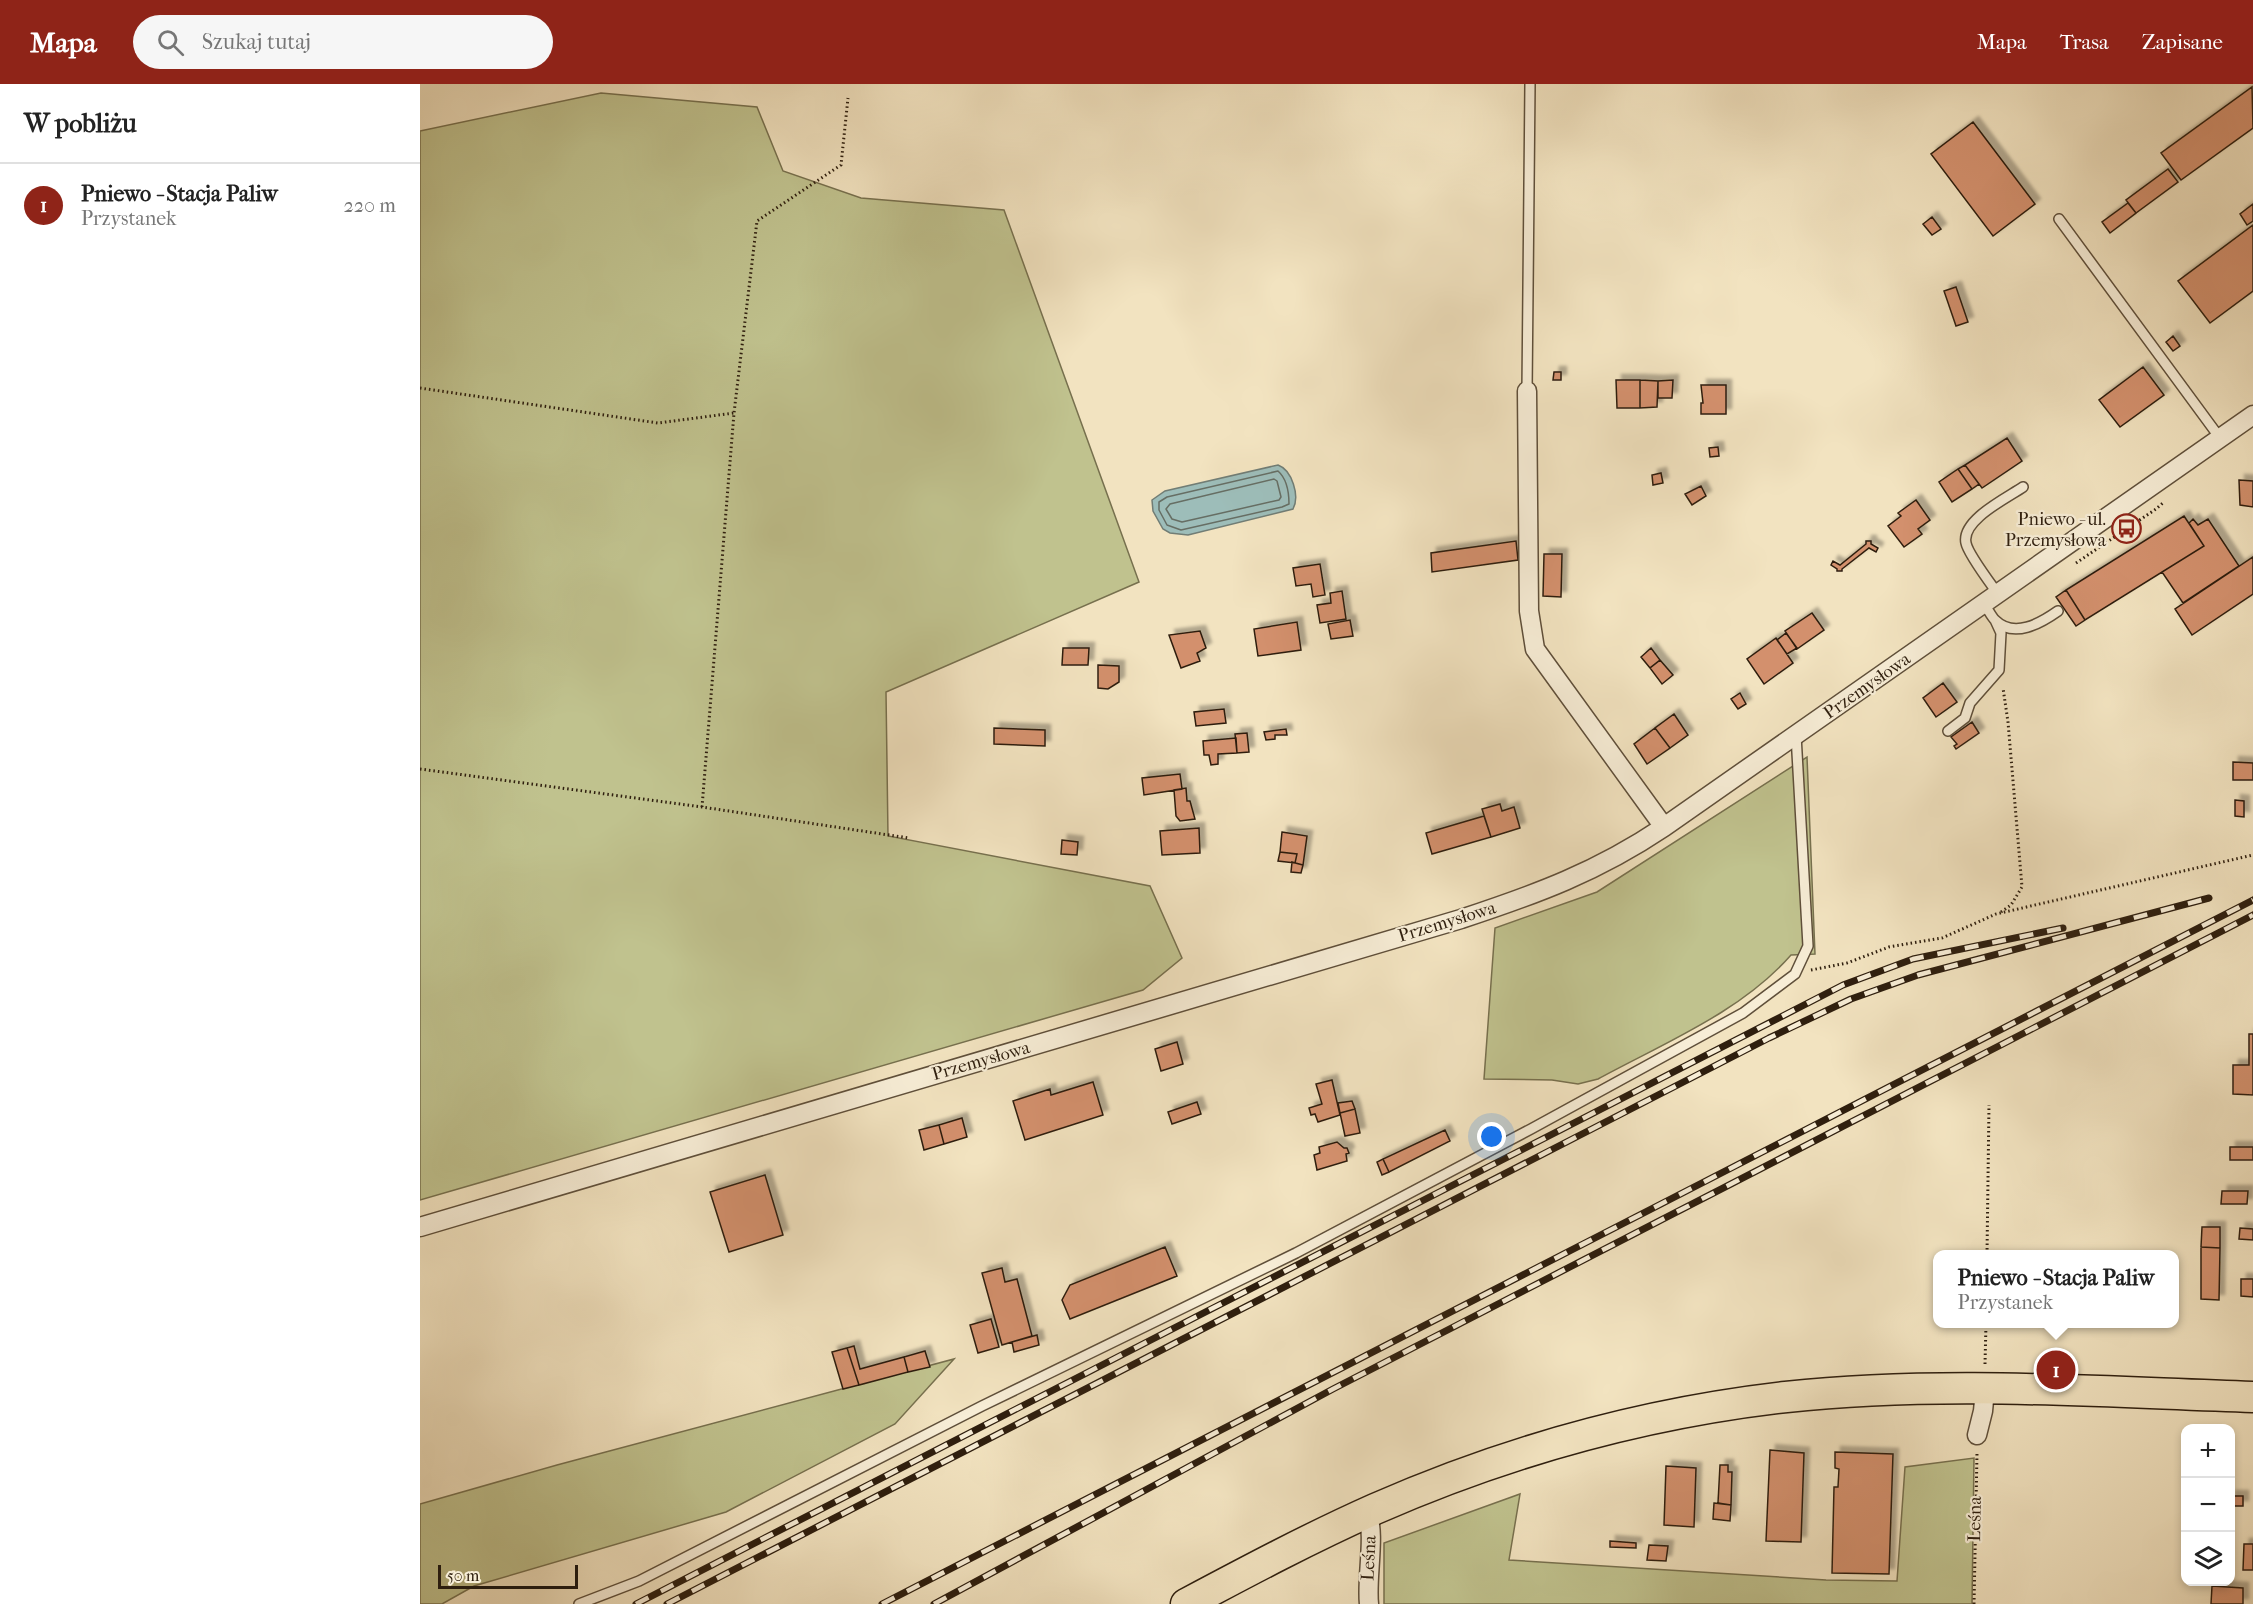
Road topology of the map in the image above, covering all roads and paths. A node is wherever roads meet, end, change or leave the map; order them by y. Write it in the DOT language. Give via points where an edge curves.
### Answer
graph roads {
  1 [pos="1530,84"];
  2 [pos="848,98"];
  3 [pos="2059,219"];
  4 [pos="420,388"];
  5 [pos="1527,391"];
  6 [pos="734,413"];
  7 [pos="2253,415"];
  8 [pos="2220,438"];
  9 [pos="2023,487"];
  10 [pos="1991,599"];
  11 [pos="2058,611"];
  12 [pos="1995,620"];
  13 [pos="1999,665"];
  14 [pos="1948,731"];
  15 [pos="1796,735"];
  16 [pos="420,769"];
  17 [pos="702,807"];
  18 [pos="1664,827"];
  19 [pos="909,838"];
  20 [pos="2253,855"];
  21 [pos="1996,914"];
  22 [pos="1795,974"];
  23 [pos="1989,1105"];
  24 [pos="420,1227"];
  25 [pos="1987,1250"];
  26 [pos="1986,1328"];
  27 [pos="1985,1390"];
  28 [pos="2253,1396"];
  29 [pos="1977,1435"];
  30 [pos="1367,1513"];
  31 [pos="579,1604"];
  32 [pos="1186,1604"];
  33 [pos="1369,1604"];
  34 [pos="1974,1604"];
  1 -- 5 [label="lane"];
  2 -- 6 [label="path" via="841,165 757,221"];
  3 -- 8 [label="lane"];
  4 -- 6 [label="path" via="658,423"];
  5 -- 18 [label="street" via="1529,611 1535,649"];
  6 -- 17 [label="path"];
  7 -- 8 [label="street, Przemysłowa"];
  8 -- 10 [label="street, Przemysłowa"];
  9 -- 10 [label="lane" via="1977,519 1966,535 1967,547"];
  10 -- 12 [label="lane"];
  10 -- 15 [label="street, Przemysłowa"];
  11 -- 12 [label="lane" via="2025,628 2013,628"];
  12 -- 13 [label="lane" via="2001,633"];
  13 -- 14 [label="lane" via="1995,676 1968,706 1965,718"];
  13 -- 21 [label="path" via="2008,722 2022,887 2011,905"];
  15 -- 18 [label="street, Przemysłowa"];
  15 -- 22 [label="lane" via="1808,946"];
  16 -- 17 [label="path"];
  17 -- 19 [label="path"];
  18 -- 24 [label="street, Przemysłowa" via="1568,882 1461,919"];
  20 -- 21 [label="path"];
  21 -- 22 [label="path" via="1942,938 1889,947 1847,963"];
  22 -- 31 [label="lane" via="1743,1013 1296,1253 982,1406 639,1581"];
  23 -- 25 [label="path"];
  26 -- 27 [label="path"];
  27 -- 28 [label="main road"];
  27 -- 29 [label="street"];
  27 -- 30 [label="main road" via="1855,1392 1687,1412 1567,1440 1495,1462"];
  29 -- 34 [label="path, Leśna"];
  30 -- 32 [label="main road"];
  30 -- 33 [label="street, Leśna" via="1371,1524"];
}
